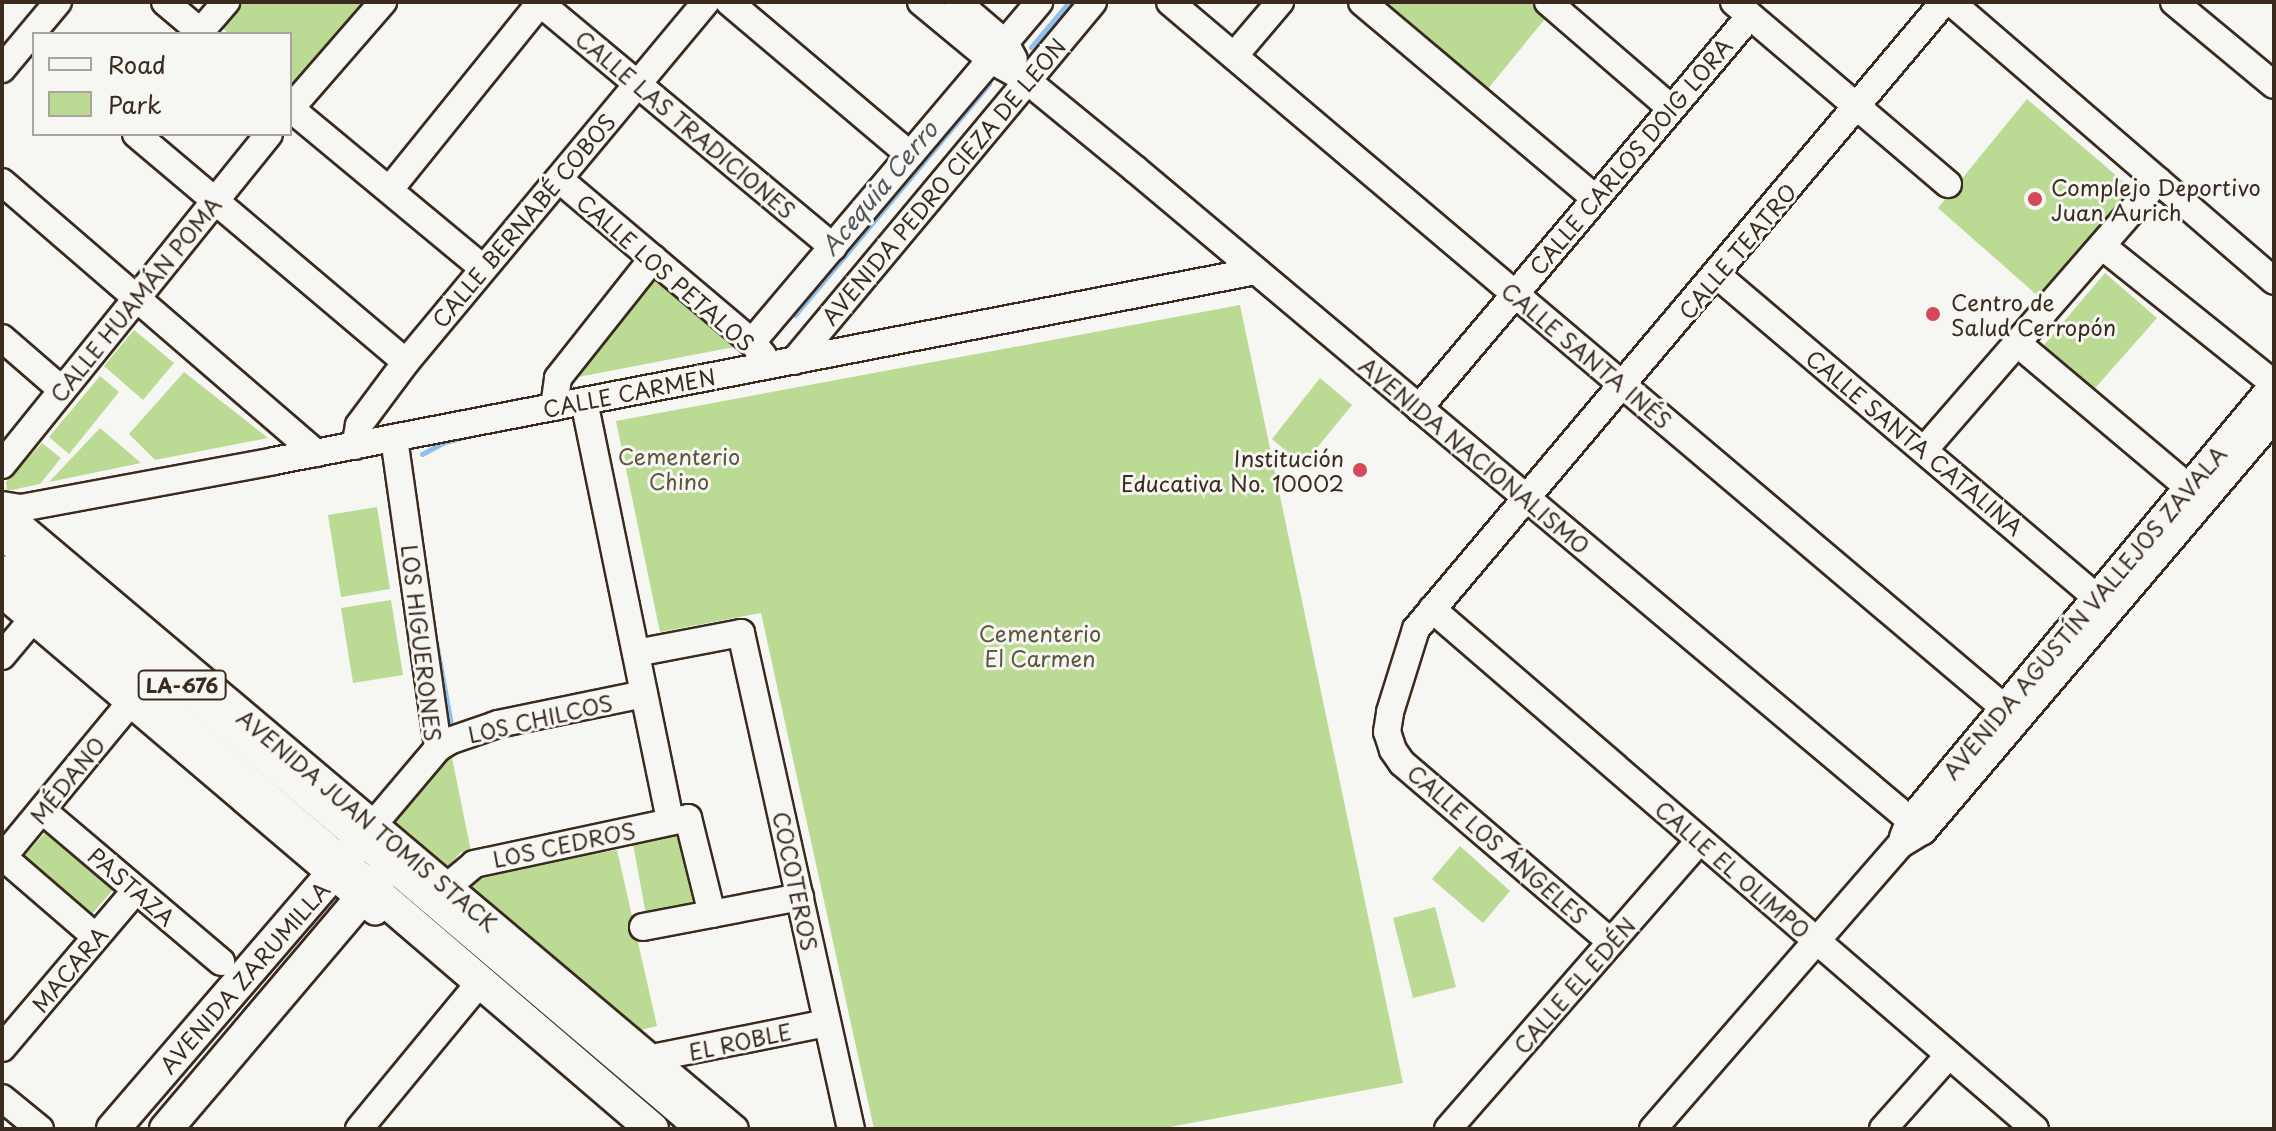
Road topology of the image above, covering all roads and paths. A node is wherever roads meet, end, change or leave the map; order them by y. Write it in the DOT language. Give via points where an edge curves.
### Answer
graph roads {
  1 [pos="58,2"];
  2 [pos="165,2"];
  3 [pos="226,2"];
  4 [pos="383,2"];
  5 [pos="540,2"];
  6 [pos="706,2"];
  7 [pos="729,2"];
  8 [pos="921,2"];
  9 [pos="957,2"];
  10 [pos="1039,2"];
  11 [pos="1093,2"];
  12 [pos="1170,2"];
  13 [pos="1280,2"];
  14 [pos="1362,2"];
  15 [pos="1548,2"];
  16 [pos="1944,2"];
  17 [pos="1951,2"];
  18 [pos="2174,2"];
  19 [pos="1742,9"];
  20 [pos="38,32"];
  21 [pos="201,32"];
  22 [pos="203,32"];
  23 [pos="30,44"];
  24 [pos="998,52"];
  25 [pos="1234,56"];
  26 [pos="2,69"];
  27 [pos="1025,79"];
  28 [pos="635,83"];
  29 [pos="2274,85"];
  30 [pos="292,106"];
  31 [pos="1671,108"];
  32 [pos="1859,108"];
  33 [pos="292,110"];
  34 [pos="138,136"];
  35 [pos="267,136"];
  36 [pos="910,155"];
  37 [pos="560,180"];
  38 [pos="2158,181"];
  39 [pos="2,182"];
  40 [pos="1948,184"];
  41 [pos="390,189"];
  42 [pos="1595,198"];
  43 [pos="214,200"];
  44 [pos="2102,246"];
  45 [pos="833,247"];
  46 [pos="653,258"];
  47 [pos="483,268"];
  48 [pos="1256,271"];
  49 [pos="1717,275"];
  50 [pos="2274,281"];
  51 [pos="1514,294"];
  52 [pos="136,297"];
  53 [pos="2,338"];
  54 [pos="752,342"];
  55 [pos="2017,343"];
  56 [pos="406,362"];
  57 [pos="782,363"];
  58 [pos="2274,384"];
  59 [pos="1623,385"];
  60 [pos="62,390"];
  61 [pos="584,401"];
  62 [pos="554,407"];
  63 [pos="1419,408"];
  64 [pos="2274,418"];
  65 [pos="394,438"];
  66 [pos="355,446"];
  67 [pos="1924,450"];
  68 [pos="316,453"];
  69 [pos="2,465"];
  70 [pos="2188,487"];
  71 [pos="1526,498"];
  72 [pos="2,507"];
  73 [pos="2,532"];
  74 [pos="2,572"];
  75 [pos="2,594"];
  76 [pos="2104,603"];
  77 [pos="1432,609"];
  78 [pos="32,620"];
  79 [pos="636,653"];
  80 [pos="2,656"];
  81 [pos="644,694"];
  82 [pos="130,703"];
  83 [pos="2003,707"];
  84 [pos="438,748"];
  85 [pos="42,810"];
  86 [pos="679,819"];
  87 [pos="368,831"];
  88 [pos="1911,832"];
  89 [pos="1700,840"];
  90 [pos="3,856"];
  91 [pos="336,869"];
  92 [pos="382,875"];
  93 [pos="447,887"];
  94 [pos="136,890"];
  95 [pos="800,897"];
  96 [pos="712,914"];
  97 [pos="643,927"];
  98 [pos="96,937"];
  99 [pos="1816,941"];
  100 [pos="1611,942"];
  101 [pos="221,962"];
  102 [pos="471,993"];
  103 [pos="827,1023"];
  104 [pos="7,1032"];
  105 [pos="1949,1055"];
  106 [pos="652,1058"];
  107 [pos="2,1098"];
  108 [pos="2031,1128"];
  109 [pos="40,1129"];
  110 [pos="113,1129"];
  111 [pos="166,1129"];
  112 [pos="359,1129"];
  113 [pos="631,1129"];
  114 [pos="652,1129"];
  115 [pos="704,1129"];
  116 [pos="735,1129"];
  117 [pos="851,1129"];
  118 [pos="1448,1129"];
  119 [pos="1653,1129"];
  120 [pos="1883,1129"];
  1 -- 20 [label="street"];
  2 -- 21 [label="street"];
  3 -- 22 [label="street"];
  4 -- 30 [label="street"];
  5 -- 28 [label="street, CALLE LAS TRADICIONES"];
  5 -- 41 [label="street"];
  6 -- 28 [label="street, CALLE BERNABÉ COBOS"];
  7 -- 36 [label="street"];
  8 -- 24 [label="street"];
  9 -- 24 [label="street"];
  10 -- 24 [label="street, AVENIDA PEDRO CIEZA DE LEON"];
  11 -- 27 [label="street, AVENIDA PEDRO CIEZA DE LEON"];
  12 -- 25 [label="street, CALLE SANTA INÉS"];
  13 -- 25 [label="street"];
  14 -- 42 [label="street"];
  15 -- 31 [label="street"];
  16 -- 32 [label="street, CALLE TEATRO"];
  17 -- 38 [label="street"];
  18 -- 29 [label="street"];
  19 -- 31 [label="street, CALLE CARLOS DOIG LORA"];
  19 -- 32 [label="street"];
  23 -- 26 [label="street"];
  24 -- 27 [label="street, AVENIDA NACIONALISMO"];
  24 -- 36 [label="street, AVENIDA PEDRO CIEZA DE LEON"];
  25 -- 51 [label="street, CALLE SANTA INÉS"];
  27 -- 48 [label="street, AVENIDA NACIONALISMO"];
  27 -- 57 [label="street, AVENIDA PEDRO CIEZA DE LEON"];
  28 -- 37 [label="street, CALLE BERNABÉ COBOS"];
  28 -- 45 [label="street, CALLE LAS TRADICIONES"];
  31 -- 42 [label="street, CALLE CARLOS DOIG LORA"];
  32 -- 40 [label="street"];
  32 -- 49 [label="street, CALLE TEATRO"];
  33 -- 41 [label="street"];
  34 -- 43 [label="street"];
  35 -- 43 [label="street, CALLE HUAMÁN POMA"];
  36 -- 45 [label="street, AVENIDA PEDRO CIEZA DE LEON"];
  37 -- 46 [label="street, CALLE LOS PETALOS"];
  37 -- 47 [label="street, CALLE BERNABÉ COBOS"];
  38 -- 44 [label="street"];
  38 -- 50 [label="street"];
  39 -- 52 [label="street"];
  41 -- 47 [label="street"];
  42 -- 51 [label="street, CALLE CARLOS DOIG LORA"];
  43 -- 52 [label="street, CALLE HUAMÁN POMA"];
  43 -- 56 [label="street"];
  44 -- 55 [label="street"];
  44 -- 58 [label="street"];
  45 -- 54 [label="street, AVENIDA PEDRO CIEZA DE LEON"];
  46 -- 54 [label="street, CALLE LOS PETALOS"];
  46 -- 62 [label="street" via="558,378"];
  47 -- 56 [label="street, CALLE BERNABÉ COBOS"];
  48 -- 57 [label="street, CALLE CARMEN"];
  48 -- 63 [label="street, AVENIDA NACIONALISMO"];
  49 -- 59 [label="street, CALLE TEATRO"];
  49 -- 67 [label="street, CALLE SANTA CATALINA"];
  51 -- 59 [label="street, CALLE SANTA INÉS"];
  51 -- 63 [label="street, CALLE CARLOS DOIG LORA"];
  52 -- 60 [label="street, CALLE HUAMÁN POMA"];
  52 -- 68 [label="street"];
  53 -- 60 [label="street"];
  54 -- 57 [label="street, CALLE LOS PETALOS"];
  55 -- 67 [label="street"];
  55 -- 70 [label="street"];
  56 -- 66 [label="street, CALLE BERNABÉ COBOS" via="359,425"];
  57 -- 61 [label="street, CALLE CARMEN"];
  58 -- 70 [label="street, AVENIDA AGUSTÍN VALLEJOS ZAVALA"];
  59 -- 71 [label="street, CALLE TEATRO"];
  59 -- 83 [label="street, CALLE SANTA INÉS"];
  60 -- 69 [label="street, CALLE HUAMÁN POMA"];
  61 -- 62 [label="street, CALLE CARMEN"];
  61 -- 79 [label="street"];
  62 -- 65 [label="street, CALLE CARMEN"];
  63 -- 71 [label="street, AVENIDA NACIONALISMO"];
  64 -- 76 [label="street, AVENIDA AGUSTÍN VALLEJOS ZAVALA"];
  65 -- 66 [label="street, CALLE CARMEN"];
  65 -- 84 [label="street, LOS HIGUERONES"];
  66 -- 68 [label="street, CALLE CARMEN"];
  67 -- 76 [label="street, CALLE SANTA CATALINA"];
  68 -- 72 [label="street, CALLE CARMEN" via="21,508"];
  70 -- 76 [label="street, AVENIDA AGUSTÍN VALLEJOS ZAVALA"];
  71 -- 77 [label="street, CALLE LOS ÁNGELES"];
  71 -- 88 [label="street, AVENIDA NACIONALISMO"];
  72 -- 87 [label="street, AVENIDA JUAN TOMIS STACK / LA-676"];
  73 -- 87 [label="main road, AVENIDA JUAN TOMIS STACK / LA-676"];
  74 -- 91 [label="main road, AVENIDA JUAN TOMIS STACK / LA-676"];
  75 -- 78 [label="street, AVENIDA JUAN TOMIS STACK / LA-676"];
  76 -- 83 [label="street, AVENIDA AGUSTÍN VALLEJOS ZAVALA"];
  76 -- 88 [label="street, AVENIDA AGUSTÍN VALLEJOS ZAVALA"];
  77 -- 89 [label="street, CALLE EL OLIMPO"];
  77 -- 100 [label="street, CALLE LOS ÁNGELES" via="1416,629 1390,712 1387,732 1393,750"];
  78 -- 80 [label="street"];
  78 -- 82 [label="street, AVENIDA JUAN TOMIS STACK / LA-676"];
  79 -- 81 [label="street"];
  79 -- 95 [label="street, COCOTEROS" via="741,633"];
  81 -- 84 [label="street, LOS CHILCOS" via="471,731"];
  81 -- 86 [label="street"];
  82 -- 85 [label="street, MÉDANO"];
  82 -- 91 [label="street, AVENIDA JUAN TOMIS STACK / LA-676"];
  83 -- 88 [label="street, AVENIDA AGUSTÍN VALLEJOS ZAVALA"];
  84 -- 87 [label="street, LOS HIGUERONES"];
  85 -- 90 [label="street, MÉDANO"];
  85 -- 94 [label="street, PASTAZA"];
  86 -- 93 [label="street, LOS CEDROS" via="474,864"];
  86 -- 96 [label="street"];
  87 -- 91 [label="main road, AVENIDA ZARUMILLA"];
  87 -- 92 [label="main road, AVENIDA JUAN TOMIS STACK / LA-676"];
  88 -- 99 [label="street, AVENIDA AGUSTÍN VALLEJOS ZAVALA"];
  89 -- 99 [label="street, CALLE EL OLIMPO"];
  89 -- 100 [label="street, CALLE EL EDÉN"];
  90 -- 98 [label="street"];
  91 -- 92 [label="main road, AVENIDA JUAN TOMIS STACK / LA-676"];
  91 -- 110 [label="main road, AVENIDA ZARUMILLA"];
  92 -- 93 [label="street, AVENIDA JUAN TOMIS STACK"];
  92 -- 102 [label="street, AVENIDA JUAN TOMIS STACK"];
  92 -- 111 [label="main road, AVENIDA ZARUMILLA"];
  92 -- 114 [label="main road, AVENIDA JUAN TOMIS STACK"];
  92 -- 115 [label="main road, AVENIDA JUAN TOMIS STACK"];
  93 -- 106 [label="street, AVENIDA JUAN TOMIS STACK"];
  94 -- 98 [label="street, MACARA"];
  94 -- 101 [label="street, PASTAZA"];
  95 -- 96 [label="street"];
  95 -- 103 [label="street, COCOTEROS"];
  96 -- 97 [label="street"];
  98 -- 104 [label="street, MACARA"];
  99 -- 105 [label="street, CALLE EL OLIMPO"];
  99 -- 119 [label="street, AVENIDA AGUSTÍN VALLEJOS ZAVALA"];
  100 -- 118 [label="street, CALLE EL EDÉN"];
  102 -- 112 [label="street"];
  102 -- 113 [label="street, AVENIDA JUAN TOMIS STACK"];
  103 -- 106 [label="street, EL ROBLE"];
  103 -- 117 [label="street, COCOTEROS"];
  105 -- 108 [label="street, CALLE EL OLIMPO"];
  105 -- 120 [label="street"];
  106 -- 116 [label="street, AVENIDA JUAN TOMIS STACK"];
  107 -- 109 [label="street"];
}
